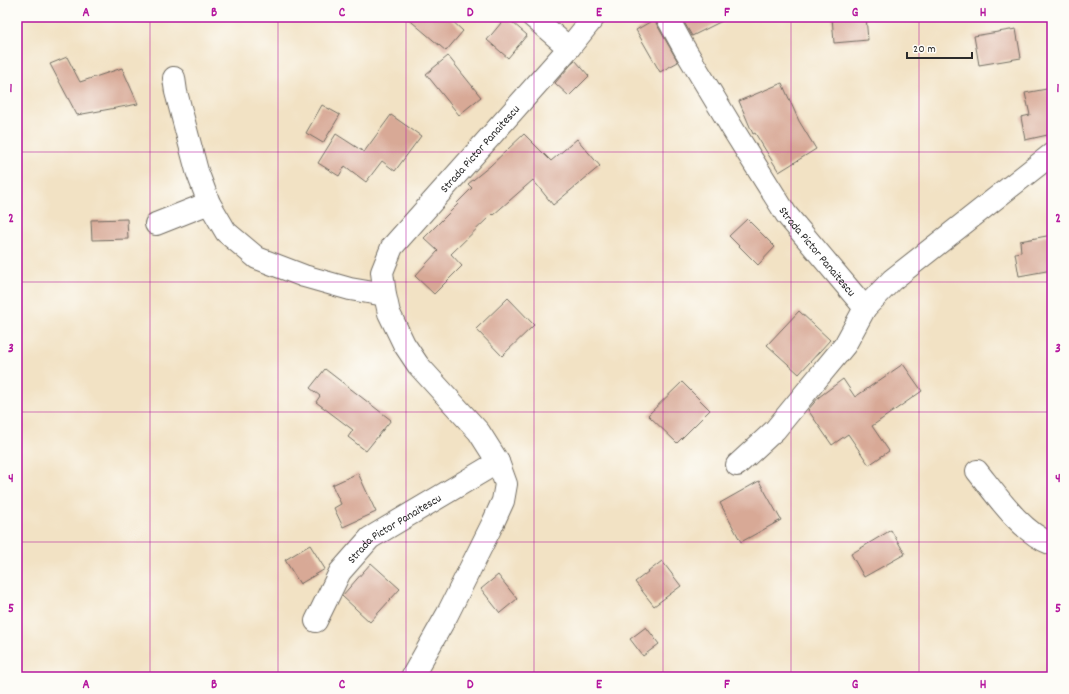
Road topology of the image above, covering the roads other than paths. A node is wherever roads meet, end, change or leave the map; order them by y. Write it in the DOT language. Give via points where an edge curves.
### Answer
graph roads {
  1 [pos="533,17"];
  2 [pos="594,17"];
  3 [pos="667,17"];
  4 [pos="569,48"];
  5 [pos="174,78"];
  6 [pos="1052,154"];
  7 [pos="209,203"];
  8 [pos="156,224"];
  9 [pos="385,295"];
  10 [pos="865,308"];
  11 [pos="498,462"];
  12 [pos="737,465"];
  13 [pos="977,471"];
  14 [pos="1052,544"];
  15 [pos="316,621"];
  16 [pos="412,677"];
  1 -- 4 [label="street"];
  2 -- 4 [label="street, Strada Pictor Panaitescu"];
  3 -- 10 [label="street, Strada Pictor Panaitescu" via="786,214"];
  4 -- 9 [label="street, Strada Pictor Panaitescu" via="392,247 382,272"];
  5 -- 7 [label="street" via="197,170"];
  6 -- 10 [label="street" via="892,280"];
  7 -- 8 [label="street"];
  7 -- 9 [label="street" via="226,232 257,258 304,276 350,289"];
  9 -- 11 [label="street, Strada Pictor Panaitescu" via="389,313 418,365 479,432"];
  10 -- 12 [label="street" via="845,345 775,430"];
  11 -- 15 [label="street, Strada Pictor Panaitescu" via="370,538 340,572"];
  11 -- 16 [label="street, Strada Pictor Panaitescu" via="506,484 503,501"];
  13 -- 14 [label="street" via="1021,523 1044,541"];
}
